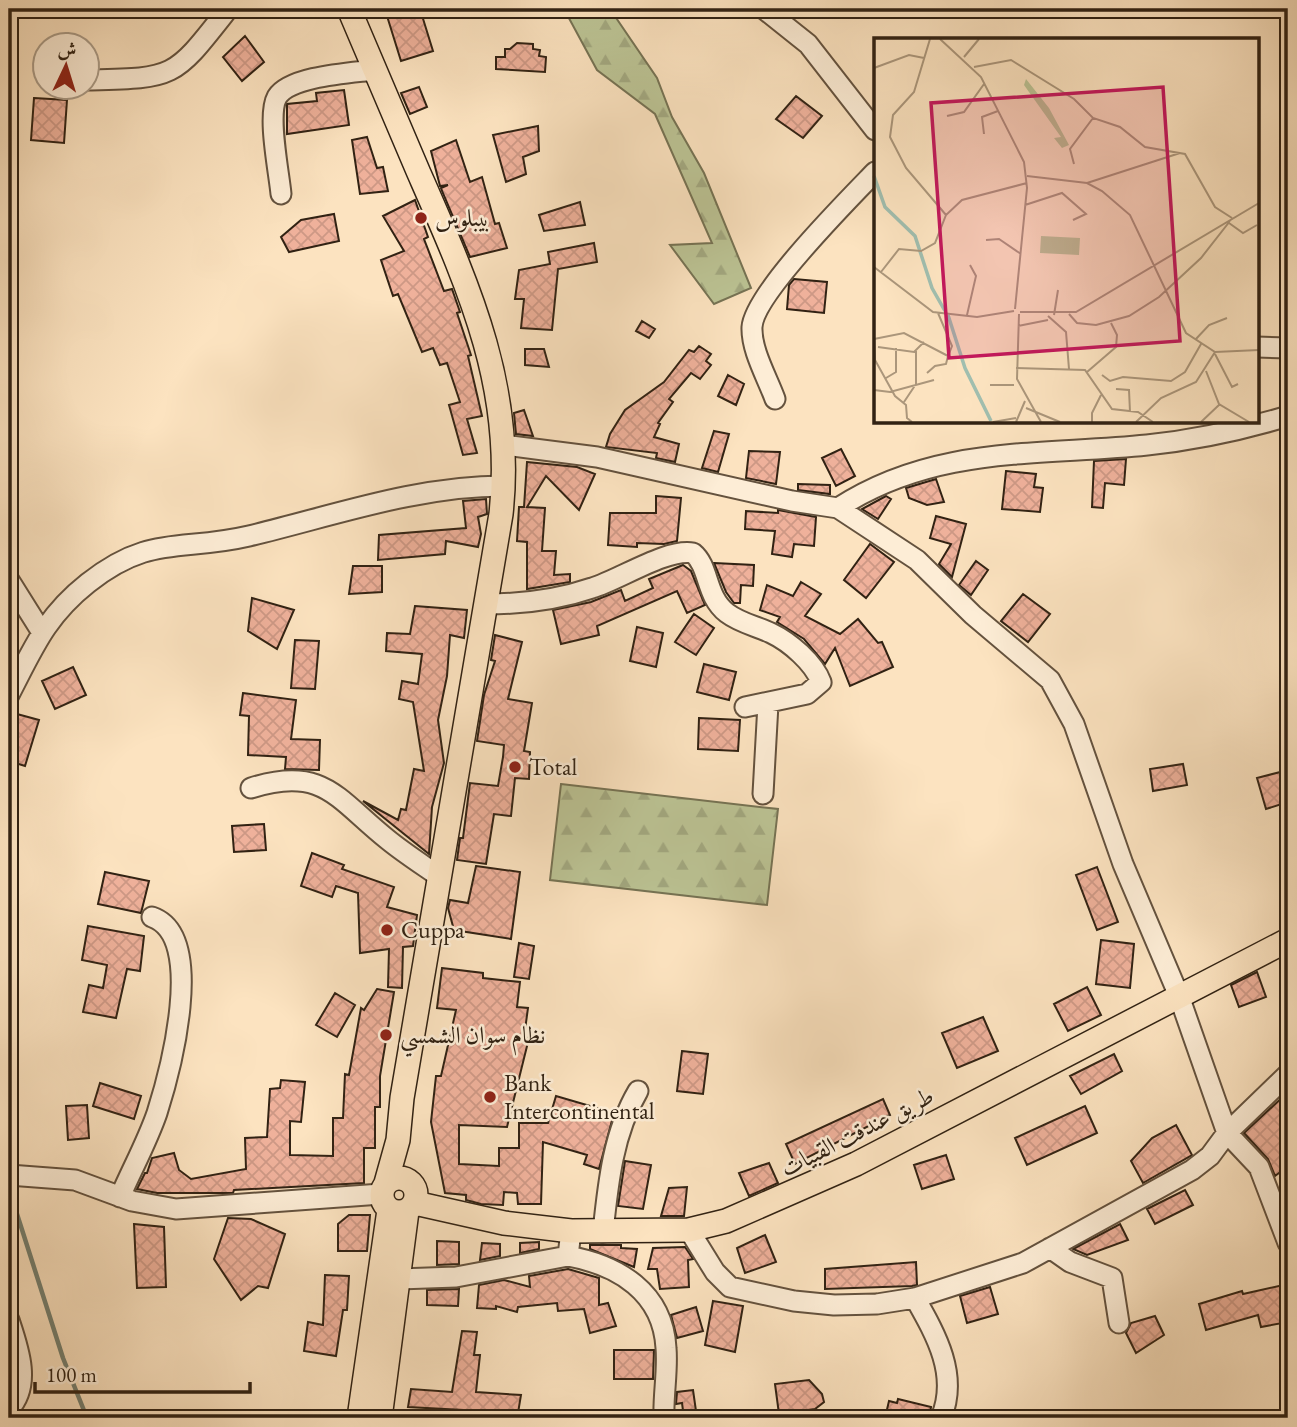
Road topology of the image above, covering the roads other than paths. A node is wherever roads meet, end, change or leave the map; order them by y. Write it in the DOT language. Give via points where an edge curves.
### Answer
graph roads {
  1 [pos="228,9"];
  2 [pos="349,9"];
  3 [pos="764,9"];
  4 [pos="374,70"];
  5 [pos="102,80"];
  6 [pos="874,129"];
  7 [pos="874,173"];
  8 [pos="281,194"];
  9 [pos="1258,347"];
  10 [pos="1288,348"];
  11 [pos="775,399"];
  12 [pos="1288,416"];
  13 [pos="1258,423"];
  14 [pos="1254,424"];
  15 [pos="504,445"];
  16 [pos="505,486"];
  17 [pos="838,508"];
  18 [pos="9,580"];
  19 [pos="486,604"];
  20 [pos="41,631"];
  21 [pos="9,695"];
  22 [pos="768,704"];
  23 [pos="745,707"];
  24 [pos="251,788"];
  25 [pos="763,794"];
  26 [pos="440,877"];
  27 [pos="152,917"];
  28 [pos="1288,940"];
  29 [pos="1178,996"];
  30 [pos="1288,1074"];
  31 [pos="638,1091"];
  32 [pos="1227,1133"];
  33 [pos="9,1175"];
  34 [pos="120,1197"];
  35 [pos="398,1197"];
  36 [pos="689,1230"];
  37 [pos="571,1231"];
  38 [pos="603,1232"];
  39 [pos="1288,1243"];
  40 [pos="1050,1248"];
  41 [pos="568,1256"];
  42 [pos="399,1279"];
  43 [pos="915,1298"];
  44 [pos="9,1320"];
  45 [pos="1119,1323"];
  46 [pos="9,1409"];
  47 [pos="359,1418"];
  48 [pos="380,1418"];
  49 [pos="664,1418"];
  50 [pos="941,1418"];
  1 -- 5 [label="street" via="194,51 168,74"];
  2 -- 4 [label="main road"];
  3 -- 6 [label="street" via="808,44"];
  4 -- 8 [label="street" via="306,80 277,97 273,118"];
  4 -- 15 [label="main road" via="472,298 493,366"];
  7 -- 11 [label="street" via="770,290 756,314 753,336"];
  9 -- 10 [label="street"];
  12 -- 13 [label="street"];
  14 -- 17 [label="street" via="1181,441 959,460 885,481"];
  15 -- 16 [label="main road"];
  15 -- 17 [label="street" via="597,457"];
  16 -- 19 [label="main road"];
  16 -- 20 [label="street" via="458,488 347,509 242,538 154,547 134,554 89,583"];
  17 -- 29 [label="street" via="917,560 1050,680 1074,724 1122,864"];
  18 -- 20 [label="street"];
  19 -- 22 [label="street" via="590,589 675,554 693,553 720,608 741,622 775,634 818,674 821,682 814,691"];
  19 -- 26 [label="main road"];
  20 -- 21 [label="street"];
  22 -- 23 [label="street"];
  22 -- 25 [label="street"];
  24 -- 26 [label="street" via="283,780 328,787 386,839"];
  26 -- 35 [label="main road" via="402,1098"];
  27 -- 34 [label="street" via="166,925 175,940 182,982 174,1045 157,1113"];
  28 -- 29 [label="main road, طريق عندقت القبيات"];
  29 -- 32 [label="street"];
  29 -- 36 [label="main road, طريق عندقت القبيات" via="812,1186 726,1221"];
  30 -- 32 [label="street"];
  31 -- 38 [label="street" via="618,1138"];
  32 -- 39 [label="street" via="1259,1167"];
  32 -- 40 [label="street" via="1192,1170"];
  33 -- 34 [label="street" via="71,1179"];
  34 -- 35 [label="street" via="176,1209"];
  35 -- 37 [label="main road, طريق عندقت القبيات" via="503,1223"];
  35 -- 42 [label="main road"];
  35 -- 47 [label="main road"];
  36 -- 38 [label="main road, طريق عندقت القبيات"];
  36 -- 43 [label="street" via="715,1272 730,1287 748,1293 834,1305"];
  37 -- 38 [label="main road, طريق عندقت القبيات"];
  37 -- 41 [label="street"];
  40 -- 43 [label="street" via="999,1272"];
  40 -- 45 [label="street" via="1070,1262 1112,1278"];
  41 -- 42 [label="street" via="456,1277"];
  41 -- 49 [label="street" via="616,1269 645,1294 666,1342"];
  42 -- 48 [label="main road"];
  43 -- 50 [label="street" via="944,1359 948,1389"];
  44 -- 46 [label="street" via="21,1374 19,1392"];
}
